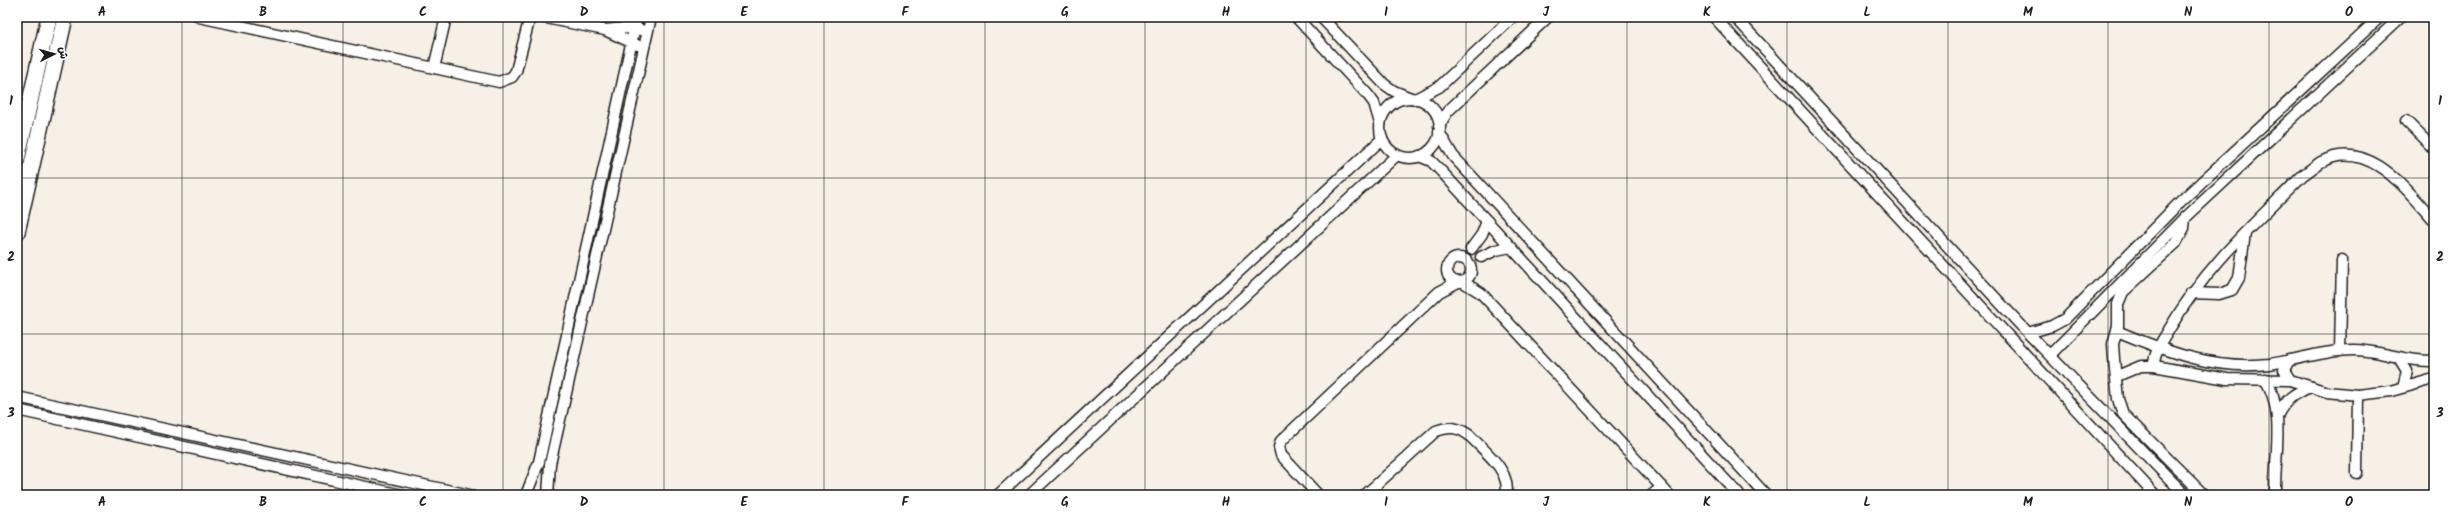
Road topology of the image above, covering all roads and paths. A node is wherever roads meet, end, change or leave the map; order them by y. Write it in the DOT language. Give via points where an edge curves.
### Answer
graph roads {
  1 [pos="49,17"];
  2 [pos="65,17"];
  3 [pos="199,17"];
  4 [pos="446,17"];
  5 [pos="530,17"];
  6 [pos="541,17"];
  7 [pos="637,17"];
  8 [pos="651,17"];
  9 [pos="1296,17"];
  10 [pos="1321,17"];
  11 [pos="1513,17"];
  12 [pos="1548,17"];
  13 [pos="1714,17"];
  14 [pos="1735,17"];
  15 [pos="2380,17"];
  16 [pos="2401,17"];
  17 [pos="635,28"];
  18 [pos="605,30"];
  19 [pos="648,32"];
  20 [pos="631,44"];
  21 [pos="644,48"];
  22 [pos="434,68"];
  23 [pos="1413,98"];
  24 [pos="2406,121"];
  25 [pos="1380,123"];
  26 [pos="1439,129"];
  27 [pos="1382,140"];
  28 [pos="2434,149"];
  29 [pos="1397,155"];
  30 [pos="1419,156"];
  31 [pos="17,159"];
  32 [pos="2185,218"];
  33 [pos="2434,220"];
  34 [pos="1487,221"];
  35 [pos="17,232"];
  36 [pos="2245,233"];
  37 [pos="1511,247"];
  38 [pos="1467,253"];
  39 [pos="2342,260"];
  40 [pos="1474,264"];
  41 [pos="1447,274"];
  42 [pos="1460,282"];
  43 [pos="1440,292"];
  44 [pos="1481,293"];
  45 [pos="2191,293"];
  46 [pos="2117,331"];
  47 [pos="2028,333"];
  48 [pos="2158,348"];
  49 [pos="2340,350"];
  50 [pos="2051,354"];
  51 [pos="2176,355"];
  52 [pos="2399,358"];
  53 [pos="2289,360"];
  54 [pos="2434,361"];
  55 [pos="2154,366"];
  56 [pos="2171,369"];
  57 [pos="2117,376"];
  58 [pos="2265,379"];
  59 [pos="2290,380"];
  60 [pos="2434,380"];
  61 [pos="2312,387"];
  62 [pos="2403,387"];
  63 [pos="2358,395"];
  64 [pos="17,397"];
  65 [pos="17,410"];
  66 [pos="2277,416"];
  67 [pos="2357,473"];
  68 [pos="1662,487"];
  69 [pos="402,495"];
  70 [pos="470,495"];
  71 [pos="526,495"];
  72 [pos="548,495"];
  73 [pos="998,495"];
  74 [pos="1029,495"];
  75 [pos="1318,495"];
  76 [pos="1364,495"];
  77 [pos="1506,495"];
  78 [pos="1652,495"];
  79 [pos="1669,495"];
  80 [pos="1740,495"];
  81 [pos="1766,495"];
  82 [pos="2155,495"];
  83 [pos="2185,495"];
  84 [pos="2204,495"];
  85 [pos="2275,495"];
  1 -- 31 [label="street"];
  2 -- 35 [label="street"];
  3 -- 22 [label="street"];
  4 -- 22 [label="street"];
  5 -- 22 [label="street" via="516,71 506,81 499,82"];
  6 -- 18 [label="street"];
  7 -- 17 [label="street"];
  8 -- 19 [label="street"];
  9 -- 25 [label="street" via="1368,95 1374,103"];
  10 -- 23 [label="street" via="1384,84"];
  11 -- 23 [label="street" via="1439,88"];
  12 -- 26 [label="street" via="1448,111"];
  13 -- 82 [label="street"];
  14 -- 47 [label="street"];
  15 -- 47 [label="street" via="2181,201 2065,319"];
  16 -- 32 [label="street"];
  17 -- 18 [label="street"];
  17 -- 19 [label="street"];
  17 -- 20 [label="street"];
  18 -- 20 [label="street"];
  19 -- 21 [label="street"];
  20 -- 21 [label="street"];
  20 -- 71 [label="street" via="539,462"];
  21 -- 72 [label="street" via="550,464"];
  23 -- 25 [label="street" via="1391,105"];
  23 -- 26 [label="street" via="1432,108"];
  24 -- 28 [label="street"];
  25 -- 27 [label="street"];
  26 -- 30 [label="street" via="1434,144"];
  26 -- 81 [label="street" via="1453,156"];
  27 -- 29 [label="street"];
  27 -- 73 [label="street"];
  29 -- 30 [label="street" via="1412,158"];
  29 -- 74 [label="street"];
  30 -- 34 [label="street" via="1425,157 1436,166"];
  32 -- 46 [label="street" via="2184,228 2176,243 2120,298"];
  32 -- 50 [label="street"];
  33 -- 36 [label="street" via="2391,174 2375,164 2343,156 2321,162 2303,175"];
  34 -- 37 [label="street"];
  34 -- 38 [label="street" via="1478,240"];
  36 -- 45 [label="street" via="2205,274"];
  36 -- 45 [label="street" via="2239,278 2232,290 2219,294"];
  37 -- 40 [label="street" via="1496,250"];
  37 -- 80 [label="street"];
  38 -- 40 [label="street"];
  38 -- 41 [label="street" via="1450,261"];
  39 -- 49 [label="street"];
  40 -- 42 [label="street"];
  40 -- 44 [label="street"];
  41 -- 42 [label="street" via="1451,280"];
  41 -- 43 [label="street"];
  42 -- 43 [label="street"];
  42 -- 44 [label="street"];
  43 -- 75 [label="street" via="1281,441 1281,455"];
  44 -- 68 [label="street"];
  45 -- 48 [label="street"];
  46 -- 48 [label="street"];
  46 -- 57 [label="street" via="2114,344"];
  47 -- 50 [label="street"];
  48 -- 51 [label="street"];
  48 -- 55 [label="street"];
  49 -- 52 [label="street" via="2370,351"];
  49 -- 53 [label="street"];
  50 -- 83 [label="street"];
  51 -- 53 [label="street" via="2222,364 2246,365"];
  51 -- 56 [label="street" via="2176,362"];
  52 -- 54 [label="street"];
  52 -- 62 [label="street" via="2407,371"];
  53 -- 59 [label="street" via="2284,370"];
  55 -- 56 [label="street"];
  55 -- 57 [label="street" via="2141,366"];
  56 -- 58 [label="street" via="2208,377"];
  57 -- 84 [label="street" via="2120,406 2127,420"];
  58 -- 59 [label="street"];
  58 -- 66 [label="street" via="2274,397"];
  59 -- 61 [label="street"];
  60 -- 62 [label="street"];
  61 -- 63 [label="street" via="2327,392"];
  61 -- 66 [label="street" via="2290,396"];
  62 -- 63 [label="street"];
  63 -- 67 [label="street"];
  64 -- 70 [label="street"];
  65 -- 69 [label="street"];
  66 -- 85 [label="street"];
  68 -- 78 [label="street"];
  68 -- 79 [label="street"];
  76 -- 77 [label="street" via="1436,431 1450,427 1469,435 1500,468 1506,479"];
}
